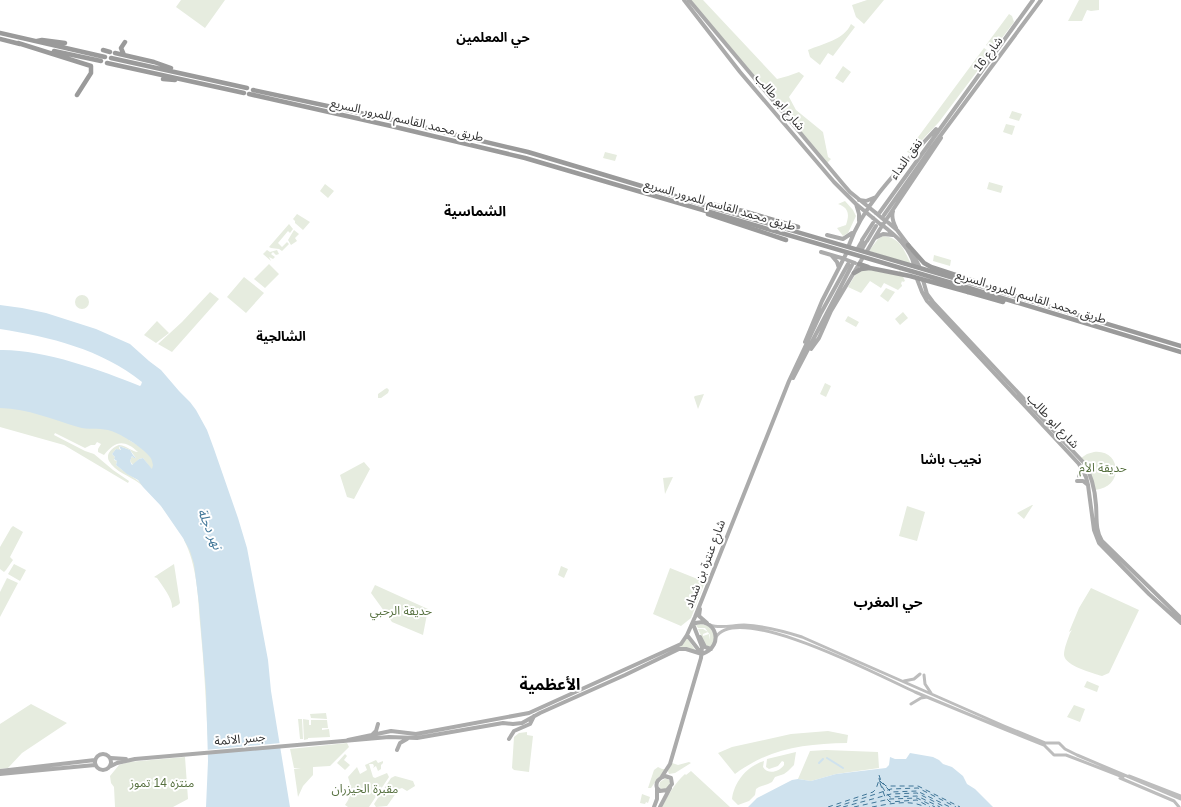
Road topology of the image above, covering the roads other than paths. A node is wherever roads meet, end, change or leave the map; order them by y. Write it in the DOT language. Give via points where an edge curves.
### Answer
graph roads {
  1 [pos="684,0"];
  2 [pos="689,0"];
  3 [pos="1033,0"];
  4 [pos="1041,0"];
  5 [pos="1009,32"];
  6 [pos="0,33"];
  7 [pos="1014,36"];
  8 [pos="0,39"];
  9 [pos="37,42"];
  10 [pos="125,42"];
  11 [pos="65,43"];
  12 [pos="18,44"];
  13 [pos="103,50"];
  14 [pos="124,55"];
  15 [pos="105,57"];
  16 [pos="111,58"];
  17 [pos="101,61"];
  18 [pos="107,63"];
  19 [pos="190,75"];
  20 [pos="163,79"];
  21 [pos="196,82"];
  22 [pos="247,88"];
  23 [pos="253,90"];
  24 [pos="244,93"];
  25 [pos="249,94"];
  26 [pos="77,95"];
  27 [pos="947,117"];
  28 [pos="952,120"];
  29 [pos="880,193"];
  30 [pos="858,199"];
  31 [pos="690,200"];
  32 [pos="856,204"];
  33 [pos="686,205"];
  34 [pos="869,208"];
  35 [pos="894,209"];
  36 [pos="714,210"];
  37 [pos="866,212"];
  38 [pos="882,216"];
  39 [pos="859,221"];
  40 [pos="878,225"];
  41 [pos="798,227"];
  42 [pos="897,230"];
  43 [pos="854,232"];
  44 [pos="827,235"];
  45 [pos="895,236"];
  46 [pos="786,240"];
  47 [pos="872,243"];
  48 [pos="908,245"];
  49 [pos="849,246"];
  50 [pos="860,249"];
  51 [pos="867,251"];
  52 [pos="821,252"];
  53 [pos="846,254"];
  54 [pos="830,255"];
  55 [pos="862,259"];
  56 [pos="852,261"];
  57 [pos="839,268"];
  58 [pos="870,268"];
  59 [pos="854,273"];
  60 [pos="969,288"];
  61 [pos="1033,302"];
  62 [pos="1181,346"];
  63 [pos="1181,352"];
  64 [pos="799,362"];
  65 [pos="1082,468"];
  66 [pos="1088,469"];
  67 [pos="1086,476"];
  68 [pos="1088,485"];
  69 [pos="1096,510"];
  70 [pos="1149,594"];
  71 [pos="1169,606"];
  72 [pos="1174,614"];
  73 [pos="1181,618"];
  74 [pos="1181,623"];
  75 [pos="693,624"];
  76 [pos="708,624"];
  77 [pos="696,630"];
  78 [pos="687,635"];
  79 [pos="716,638"];
  80 [pos="711,648"];
  81 [pos="702,654"];
  82 [pos="902,681"];
  83 [pos="932,695"];
  84 [pos="928,697"];
  85 [pos="911,704"];
  86 [pos="534,716"];
  87 [pos="378,724"];
  88 [pos="390,735"];
  89 [pos="371,736"];
  90 [pos="409,738"];
  91 [pos="509,739"];
  92 [pos="348,740"];
  93 [pos="1054,743"];
  94 [pos="1062,746"];
  95 [pos="397,750"];
  96 [pos="1050,750"];
  97 [pos="1060,754"];
  98 [pos="111,758"];
  99 [pos="134,759"];
  100 [pos="95,763"];
  101 [pos="111,766"];
  102 [pos="0,772"];
  103 [pos="1112,772"];
  104 [pos="661,778"];
  105 [pos="671,787"];
  106 [pos="657,789"];
  107 [pos="1181,799"];
  108 [pos="1177,803"];
  109 [pos="654,807"];
  110 [pos="660,807"];
  111 [pos="1179,807"];
  1 -- 32 [label="main road, شارع ابو طالب" via="740,72 834,182"];
  2 -- 30 [label="main road, شارع ابو طالب" via="824,163"];
  3 -- 5 [label="main road, شارع 16"];
  4 -- 7 [label="main road, شارع 16"];
  5 -- 7 [label="main road"];
  5 -- 27 [label="main road, شارع 16"];
  6 -- 9 [label="highway"];
  7 -- 28 [label="main road, شارع 16"];
  8 -- 12 [label="highway"];
  9 -- 11 [label="highway" via="41,40"];
  9 -- 15 [label="highway"];
  10 -- 14 [label="highway" via="121,48"];
  12 -- 17 [label="highway"];
  12 -- 26 [label="highway" via="91,66 91,73"];
  13 -- 14 [label="highway"];
  14 -- 19 [label="highway" via="154,62"];
  16 -- 19 [label="highway"];
  18 -- 21 [label="highway"];
  19 -- 22 [label="highway"];
  20 -- 21 [label="highway"];
  21 -- 24 [label="highway"];
  23 -- 31 [label="highway, طريق محمد القاسم للمرور السريع" via="528,152"];
  25 -- 33 [label="highway, طريق محمد القاسم للمرور السريع" via="525,158"];
  27 -- 29 [label="main road"];
  27 -- 38 [label="main road, نفق النداء"];
  28 -- 35 [label="main road"];
  28 -- 38 [label="main road, نفق النداء"];
  29 -- 30 [label="main road" via="870,200"];
  29 -- 34 [label="main road"];
  30 -- 34 [label="main road, شارع ابو طالب"];
  31 -- 36 [label="highway, طريق محمد القاسم للمرور السريع"];
  31 -- 41 [label="highway"];
  32 -- 37 [label="main road, شارع ابو طالب"];
  32 -- 39 [label="main road"];
  33 -- 36 [label="highway, طريق محمد القاسم للمرور السريع"];
  33 -- 46 [label="highway" via="717,218"];
  34 -- 37 [label="main road"];
  34 -- 38 [label="main road, شارع ابو طالب"];
  35 -- 38 [label="main road"];
  35 -- 42 [label="main road" via="892,220"];
  36 -- 60 [label="highway, طريق محمد القاسم للمرور السريع, bridge"];
  37 -- 39 [label="main road"];
  37 -- 40 [label="main road, شارع ابو طالب, bridge"];
  38 -- 40 [label="main road"];
  38 -- 42 [label="main road"];
  39 -- 43 [label="main road"];
  40 -- 45 [label="main road"];
  40 -- 47 [label="main road"];
  40 -- 50 [label="main road"];
  42 -- 48 [label="main road"];
  43 -- 44 [label="main road" via="843,239"];
  43 -- 49 [label="main road"];
  45 -- 47 [label="main road" via="883,234"];
  45 -- 48 [label="main road" via="916,266"];
  47 -- 51 [label="main road"];
  48 -- 61 [label="highway" via="931,267 1019,295"];
  52 -- 54 [label="main road"];
  53 -- 56 [label="main road"];
  54 -- 56 [label="main road"];
  54 -- 57 [label="main road" via="836,260"];
  55 -- 56 [label="main road"];
  56 -- 57 [label="main road"];
  56 -- 58 [label="highway"];
  56 -- 59 [label="main road"];
  56 -- 64 [label="main road" via="824,309"];
  57 -- 64 [label="main road" via="807,335"];
  58 -- 59 [label="highway" via="860,269"];
  58 -- 60 [label="highway, bridge"];
  59 -- 64 [label="main road" via="819,338"];
  60 -- 61 [label="highway, طريق محمد القاسم للمرور السريع"];
  60 -- 63 [label="highway, طريق محمد القاسم للمرور السريع"];
  61 -- 62 [label="highway, طريق محمد القاسم للمرور السريع"];
  64 -- 75 [label="main road, شارع عنترة بن شداد" via="753,470"];
  64 -- 76 [label="main road, شارع عنترة بن شداد" via="700,612 700,617"];
  65 -- 66 [label="main road, شارع ابو طالب" via="927,301 919,287 919,277 933,302"];
  65 -- 67 [label="main road, شارع ابو طالب"];
  65 -- 68 [label="main road" via="1078,478"];
  66 -- 67 [label="main road"];
  66 -- 69 [label="main road, شارع ابو طالب" via="1093,483"];
  67 -- 68 [label="main road, شارع ابو طالب"];
  67 -- 69 [label="main road" via="1090,482"];
  68 -- 70 [label="main road, شارع ابو طالب" via="1094,530 1099,543"];
  69 -- 71 [label="main road, شارع ابو طالب" via="1098,532 1102,541"];
  70 -- 71 [label="main road" via="1152,593"];
  70 -- 72 [label="main road, شارع ابو طالب"];
  71 -- 72 [label="main road, شارع ابو طالب"];
  72 -- 73 [label="main road, شارع ابو طالب"];
  72 -- 74 [label="main road, شارع ابو طالب"];
  75 -- 76 [label="main road"];
  75 -- 77 [label="main road, شارع عنترة بن شداد"];
  75 -- 78 [label="main road"];
  76 -- 79 [label="main road" via="714,630"];
  76 -- 82 [label="main road" via="716,627 756,626 785,632 822,645"];
  77 -- 80 [label="main road" via="705,647"];
  77 -- 81 [label="main road, شارع عنترة بن شداد"];
  78 -- 81 [label="main road"];
  78 -- 88 [label="main road" via="678,646 529,713 416,734 394,731"];
  79 -- 80 [label="main road"];
  79 -- 84 [label="main road" via="719,633 729,628 772,632 821,649"];
  80 -- 81 [label="main road"];
  81 -- 86 [label="main road" via="679,649"];
  81 -- 104 [label="main road, شارع عنترة بن شداد" via="670,764"];
  82 -- 83 [label="main road"];
  82 -- 83 [label="main road" via="914,679 922,674"];
  83 -- 93 [label="main road" via="1030,737"];
  84 -- 85 [label="main road" via="920,698"];
  84 -- 96 [label="main road" via="1044,745"];
  86 -- 90 [label="main road" via="519,724 503,723"];
  86 -- 91 [label="main road" via="530,724 514,731"];
  87 -- 89 [label="main road"];
  88 -- 89 [label="main road"];
  88 -- 90 [label="main road"];
  88 -- 92 [label="main road"];
  89 -- 92 [label="main road"];
  90 -- 95 [label="main road" via="400,743"];
  92 -- 99 [label="main road, جسر الائمة"];
  93 -- 94 [label="main road"];
  93 -- 96 [label="main road"];
  94 -- 97 [label="main road"];
  94 -- 103 [label="main road"];
  96 -- 97 [label="main road" via="1054,755"];
  97 -- 103 [label="main road"];
  98 -- 99 [label="main road, جسر الائمة"];
  98 -- 100 [label="main road" via="107,754 102,754 97,756"];
  98 -- 101 [label="main road"];
  99 -- 101 [label="main road, جسر الائمة"];
  100 -- 101 [label="main road" via="103,770"];
  100 -- 102 [label="main road"];
  103 -- 107 [label="main road"];
  103 -- 107 [label="main road"];
  103 -- 108 [label="main road"];
  104 -- 105 [label="main road" via="671,778"];
  104 -- 106 [label="main road" via="657,782"];
  105 -- 106 [label="main road" via="664,791"];
  105 -- 110 [label="main road"];
  106 -- 109 [label="main road"];
  107 -- 108 [label="main road"];
  108 -- 111 [label="main road"];
}
